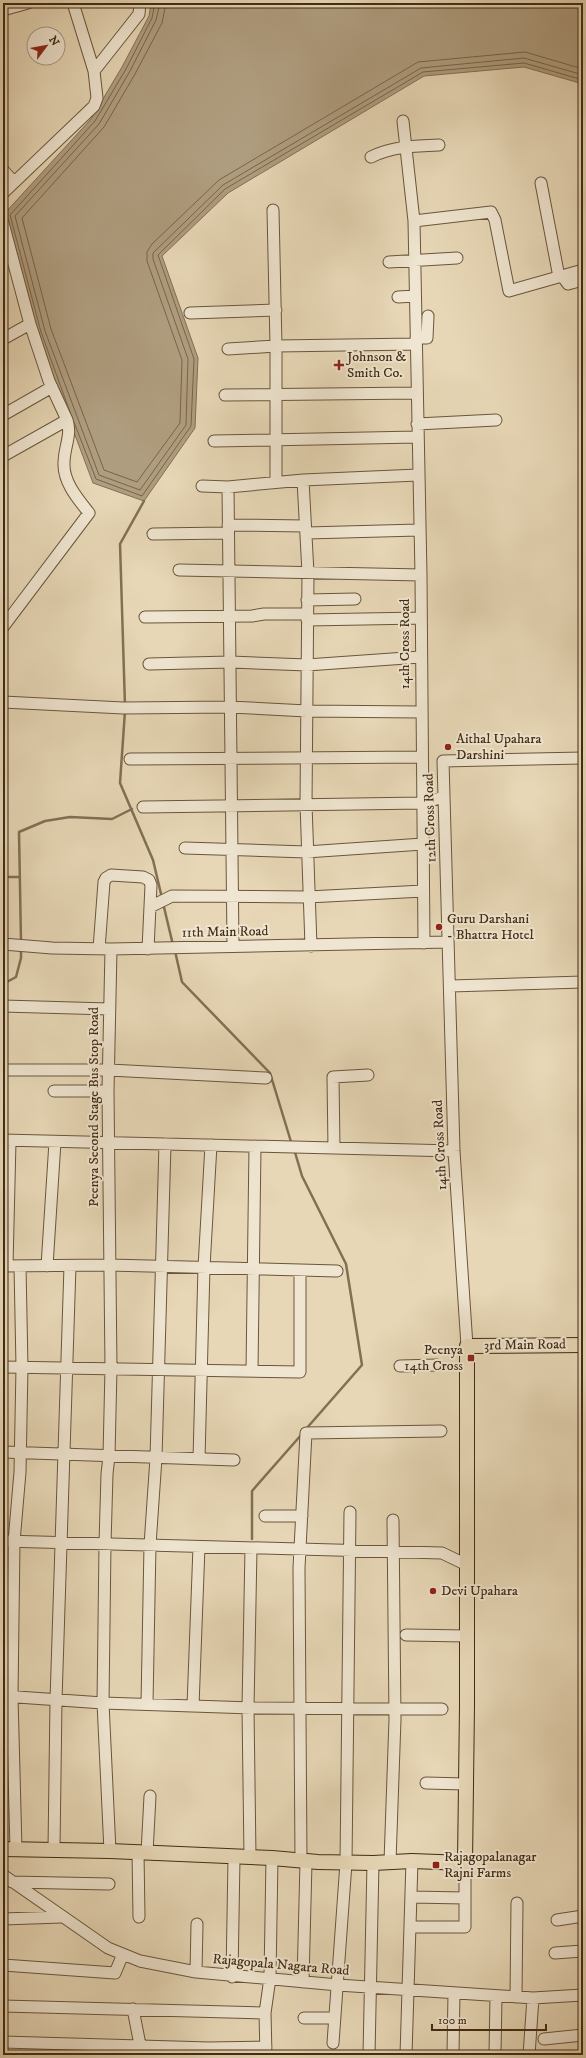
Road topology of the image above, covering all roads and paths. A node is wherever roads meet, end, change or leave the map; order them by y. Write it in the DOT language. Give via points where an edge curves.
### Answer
graph roads {
  1 [pos="74,3"];
  2 [pos="140,3"];
  3 [pos="23,4"];
  4 [pos="3,10"];
  5 [pos="94,71"];
  6 [pos="404,121"];
  7 [pos="439,145"];
  8 [pos="406,146"];
  9 [pos="371,157"];
  10 [pos="3,170"];
  11 [pos="13,182"];
  12 [pos="541,183"];
  13 [pos="3,192"];
  14 [pos="273,210"];
  15 [pos="414,221"];
  16 [pos="3,224"];
  17 [pos="457,258"];
  18 [pos="415,261"];
  19 [pos="389,262"];
  20 [pos="583,270"];
  21 [pos="561,277"];
  22 [pos="583,280"];
  23 [pos="415,296"];
  24 [pos="398,297"];
  25 [pos="276,310"];
  26 [pos="190,313"];
  27 [pos="428,316"];
  28 [pos="30,324"];
  29 [pos="3,339"];
  30 [pos="416,341"];
  31 [pos="276,346"];
  32 [pos="228,349"];
  33 [pos="52,387"];
  34 [pos="417,393"];
  35 [pos="225,395"];
  36 [pos="276,395"];
  37 [pos="3,415"];
  38 [pos="67,420"];
  39 [pos="496,420"];
  40 [pos="417,424"];
  41 [pos="417,437"];
  42 [pos="214,441"];
  43 [pos="276,441"];
  44 [pos="3,456"];
  45 [pos="418,475"];
  46 [pos="303,480"];
  47 [pos="276,482"];
  48 [pos="202,486"];
  49 [pos="228,487"];
  50 [pos="228,529"];
  51 [pos="306,529"];
  52 [pos="418,530"];
  53 [pos="153,534"];
  54 [pos="179,570"];
  55 [pos="229,571"];
  56 [pos="308,573"];
  57 [pos="420,575"];
  58 [pos="355,599"];
  59 [pos="307,600"];
  60 [pos="229,615"];
  61 [pos="145,617"];
  62 [pos="307,617"];
  63 [pos="420,618"];
  64 [pos="3,627"];
  65 [pos="420,657"];
  66 [pos="230,662"];
  67 [pos="149,664"];
  68 [pos="307,665"];
  69 [pos="3,702"];
  70 [pos="230,707"];
  71 [pos="306,711"];
  72 [pos="421,712"];
  73 [pos="422,757"];
  74 [pos="306,758"];
  75 [pos="583,758"];
  76 [pos="130,760"];
  77 [pos="232,760"];
  78 [pos="444,797"];
  79 [pos="306,804"];
  80 [pos="422,804"];
  81 [pos="233,806"];
  82 [pos="143,807"];
  83 [pos="423,844"];
  84 [pos="185,848"];
  85 [pos="233,850"];
  86 [pos="306,852"];
  87 [pos="423,891"];
  88 [pos="233,897"];
  89 [pos="308,897"];
  90 [pos="150,907"];
  91 [pos="448,942"];
  92 [pos="424,943"];
  93 [pos="3,944"];
  94 [pos="234,945"];
  95 [pos="311,946"];
  96 [pos="99,949"];
  97 [pos="112,949"];
  98 [pos="148,949"];
  99 [pos="583,982"];
  100 [pos="450,986"];
  101 [pos="3,1006"];
  102 [pos="109,1009"];
  103 [pos="3,1070"];
  104 [pos="108,1070"];
  105 [pos="368,1075"];
  106 [pos="266,1078"];
  107 [pos="54,1091"];
  108 [pos="108,1091"];
  109 [pos="6,1141"];
  110 [pos="55,1142"];
  111 [pos="108,1143"];
  112 [pos="166,1144"];
  113 [pos="211,1145"];
  114 [pos="254,1146"];
  115 [pos="334,1148"];
  116 [pos="454,1151"];
  117 [pos="108,1265"];
  118 [pos="5,1266"];
  119 [pos="20,1266"];
  120 [pos="47,1266"];
  121 [pos="70,1266"];
  122 [pos="162,1266"];
  123 [pos="204,1267"];
  124 [pos="253,1268"];
  125 [pos="300,1270"];
  126 [pos="337,1272"];
  127 [pos="583,1345"];
  128 [pos="467,1346"];
  129 [pos="437,1365"];
  130 [pos="400,1366"];
  131 [pos="3,1367"];
  132 [pos="22,1367"];
  133 [pos="68,1368"];
  134 [pos="111,1368"];
  135 [pos="159,1369"];
  136 [pos="201,1370"];
  137 [pos="252,1371"];
  138 [pos="441,1431"];
  139 [pos="3,1452"];
  140 [pos="20,1452"];
  141 [pos="64,1455"];
  142 [pos="109,1456"];
  143 [pos="156,1458"];
  144 [pos="199,1459"];
  145 [pos="234,1460"];
  146 [pos="350,1512"];
  147 [pos="265,1516"];
  148 [pos="302,1516"];
  149 [pos="393,1520"];
  150 [pos="8,1542"];
  151 [pos="61,1543"];
  152 [pos="105,1544"];
  153 [pos="150,1545"];
  154 [pos="199,1547"];
  155 [pos="251,1548"];
  156 [pos="301,1549"];
  157 [pos="349,1551"];
  158 [pos="392,1552"];
  159 [pos="467,1565"];
  160 [pos="406,1635"];
  161 [pos="467,1636"];
  162 [pos="7,1696"];
  163 [pos="56,1700"];
  164 [pos="103,1703"];
  165 [pos="147,1704"];
  166 [pos="193,1706"];
  167 [pos="248,1708"];
  168 [pos="300,1708"];
  169 [pos="394,1709"];
  170 [pos="442,1709"];
  171 [pos="348,1710"];
  172 [pos="426,1783"];
  173 [pos="465,1784"];
  174 [pos="150,1796"];
  175 [pos="9,1849"];
  176 [pos="54,1849"];
  177 [pos="110,1851"];
  178 [pos="143,1853"];
  179 [pos="250,1857"];
  180 [pos="234,1858"];
  181 [pos="272,1858"];
  182 [pos="412,1860"];
  183 [pos="304,1861"];
  184 [pos="390,1862"];
  185 [pos="346,1863"];
  186 [pos="373,1863"];
  187 [pos="465,1863"];
  188 [pos="3,1875"];
  189 [pos="8,1882"];
  190 [pos="109,1884"];
  191 [pos="411,1897"];
  192 [pos="465,1898"];
  193 [pos="517,1903"];
  194 [pos="583,1916"];
  195 [pos="61,1917"];
  196 [pos="139,1917"];
  197 [pos="3,1919"];
  198 [pos="557,1920"];
  199 [pos="197,1924"];
  200 [pos="411,1927"];
  201 [pos="583,1951"];
  202 [pos="555,1953"];
  203 [pos="123,1954"];
  204 [pos="3,1965"];
  205 [pos="196,1972"];
  206 [pos="232,1976"];
  207 [pos="270,1978"];
  208 [pos="303,1982"];
  209 [pos="338,1985"];
  210 [pos="370,1987"];
  211 [pos="407,1990"];
  212 [pos="454,1993"];
  213 [pos="496,1996"];
  214 [pos="583,1996"];
  215 [pos="516,1997"];
  216 [pos="532,1998"];
  217 [pos="3,2006"];
  218 [pos="133,2010"];
  219 [pos="265,2014"];
  220 [pos="304,2018"];
  221 [pos="335,2018"];
  222 [pos="583,2035"];
  223 [pos="544,2039"];
  224 [pos="3,2042"];
  225 [pos="333,2043"];
  226 [pos="141,2050"];
  227 [pos="266,2051"];
  228 [pos="369,2055"];
  229 [pos="406,2055"];
  230 [pos="453,2055"];
  231 [pos="495,2055"];
  232 [pos="530,2055"];
  1 -- 5 [label="street"];
  2 -- 5 [label="street" via="139,14"];
  3 -- 4 [label="street"];
  5 -- 11 [label="street" via="97,98 94,106"];
  6 -- 8 [label="street, 14th Cross Road"];
  7 -- 8 [label="street"];
  8 -- 9 [label="street"];
  8 -- 15 [label="street, 14th Cross Road"];
  10 -- 11 [label="street"];
  11 -- 13 [label="street"];
  12 -- 21 [label="street"];
  14 -- 25 [label="street"];
  15 -- 18 [label="street, 14th Cross Road"];
  15 -- 21 [label="street" via="491,212 495,220 509,291"];
  16 -- 28 [label="street"];
  17 -- 18 [label="street"];
  18 -- 19 [label="street"];
  18 -- 23 [label="street, 14th Cross Road"];
  20 -- 21 [label="street"];
  21 -- 22 [label="street" via="568,284"];
  23 -- 24 [label="street"];
  23 -- 30 [label="street, 14th Cross Road"];
  25 -- 26 [label="street"];
  25 -- 31 [label="street"];
  27 -- 30 [label="street" via="427,338"];
  28 -- 29 [label="street"];
  28 -- 33 [label="street"];
  30 -- 31 [label="street"];
  30 -- 34 [label="street, 14th Cross Road"];
  31 -- 32 [label="street"];
  31 -- 36 [label="street"];
  33 -- 37 [label="street"];
  33 -- 38 [label="street"];
  34 -- 36 [label="street"];
  34 -- 40 [label="street, 14th Cross Road"];
  35 -- 36 [label="street"];
  36 -- 43 [label="street"];
  38 -- 44 [label="street"];
  38 -- 64 [label="street" via="70,429 63,464 70,487 89,513"];
  39 -- 40 [label="street"];
  40 -- 41 [label="street, 14th Cross Road"];
  41 -- 43 [label="street"];
  41 -- 45 [label="street, 14th Cross Road"];
  42 -- 43 [label="street"];
  43 -- 47 [label="street"];
  45 -- 46 [label="street"];
  45 -- 52 [label="street, 14th Cross Road"];
  46 -- 47 [label="street"];
  46 -- 51 [label="street"];
  47 -- 49 [label="street"];
  48 -- 49 [label="street"];
  49 -- 50 [label="street"];
  50 -- 51 [label="street"];
  50 -- 53 [label="street"];
  50 -- 55 [label="street"];
  51 -- 52 [label="street"];
  51 -- 56 [label="street"];
  52 -- 57 [label="street, 14th Cross Road"];
  54 -- 55 [label="street"];
  55 -- 56 [label="street"];
  55 -- 60 [label="street"];
  56 -- 57 [label="street"];
  56 -- 59 [label="street"];
  57 -- 63 [label="street, 14th Cross Road"];
  58 -- 59 [label="street"];
  59 -- 62 [label="street"];
  60 -- 61 [label="street"];
  60 -- 62 [label="street"];
  60 -- 66 [label="street"];
  62 -- 63 [label="street"];
  62 -- 68 [label="street"];
  63 -- 65 [label="street, 14th Cross Road"];
  65 -- 68 [label="street"];
  65 -- 72 [label="street, 14th Cross Road"];
  66 -- 67 [label="street"];
  66 -- 68 [label="street"];
  66 -- 70 [label="street"];
  68 -- 71 [label="street"];
  69 -- 70 [label="street" via="123,708"];
  70 -- 71 [label="street"];
  70 -- 77 [label="street"];
  71 -- 72 [label="street"];
  71 -- 74 [label="street"];
  72 -- 73 [label="street, 14th Cross Road"];
  73 -- 74 [label="street"];
  73 -- 80 [label="street, 14th Cross Road"];
  74 -- 77 [label="street"];
  74 -- 79 [label="street"];
  75 -- 78 [label="street, 12th Cross Road" via="443,761"];
  76 -- 77 [label="street"];
  77 -- 81 [label="street"];
  78 -- 80 [label="street"];
  78 -- 91 [label="street, 12th Cross Road"];
  79 -- 80 [label="street"];
  79 -- 81 [label="street"];
  79 -- 86 [label="street"];
  80 -- 83 [label="street, 14th Cross Road"];
  81 -- 82 [label="street"];
  81 -- 85 [label="street"];
  83 -- 86 [label="street"];
  83 -- 87 [label="street, 14th Cross Road"];
  84 -- 85 [label="street"];
  85 -- 86 [label="street"];
  85 -- 88 [label="street"];
  86 -- 89 [label="street"];
  87 -- 89 [label="street"];
  87 -- 92 [label="street, 14th Cross Road"];
  88 -- 89 [label="street"];
  88 -- 90 [label="street" via="172,896"];
  88 -- 94 [label="street"];
  89 -- 95 [label="street"];
  90 -- 96 [label="street" via="149,880 143,877 110,875 106,878"];
  90 -- 98 [label="street"];
  91 -- 92 [label="street, 11th Main Road"];
  91 -- 100 [label="street, 14th Cross Road"];
  92 -- 95 [label="street, 11th Main Road"];
  93 -- 96 [label="street, 11th Main Road"];
  94 -- 95 [label="street, 11th Main Road"];
  94 -- 98 [label="street, 11th Main Road"];
  96 -- 97 [label="street, 11th Main Road"];
  97 -- 98 [label="street, 11th Main Road"];
  97 -- 102 [label="street, Peenya Second Stage Bus Stop Road"];
  99 -- 100 [label="street"];
  100 -- 116 [label="street, 14th Cross Road"];
  101 -- 102 [label="street"];
  102 -- 104 [label="street, Peenya Second Stage Bus Stop Road"];
  103 -- 104 [label="street"];
  104 -- 106 [label="street"];
  104 -- 108 [label="street, Peenya Second Stage Bus Stop Road"];
  105 -- 115 [label="street" via="333,1077"];
  107 -- 108 [label="street"];
  108 -- 111 [label="street, Peenya Second Stage Bus Stop Road"];
  109 -- 110 [label="street"];
  109 -- 118 [label="street"];
  110 -- 111 [label="street"];
  110 -- 120 [label="street"];
  111 -- 112 [label="street"];
  111 -- 117 [label="street, Peenya Second Stage Bus Stop Road"];
  112 -- 113 [label="street"];
  112 -- 122 [label="street"];
  113 -- 114 [label="street"];
  113 -- 123 [label="street"];
  114 -- 115 [label="street"];
  114 -- 124 [label="street"];
  115 -- 116 [label="street"];
  116 -- 128 [label="street, 14th Cross Road"];
  117 -- 121 [label="street"];
  117 -- 122 [label="street"];
  117 -- 134 [label="street, Peenya Second Stage Bus Stop Road"];
  118 -- 119 [label="street"];
  119 -- 120 [label="street"];
  119 -- 132 [label="street"];
  120 -- 121 [label="street"];
  121 -- 133 [label="street"];
  122 -- 123 [label="street"];
  122 -- 135 [label="street"];
  123 -- 124 [label="street"];
  123 -- 136 [label="street"];
  124 -- 125 [label="street"];
  124 -- 137 [label="street"];
  125 -- 126 [label="street"];
  125 -- 137 [label="street" via="300,1372"];
  127 -- 128 [label="main road, 3rd Main Road"];
  128 -- 159 [label="main road"];
  129 -- 130 [label="street"];
  131 -- 132 [label="street"];
  132 -- 133 [label="street"];
  132 -- 140 [label="street"];
  133 -- 134 [label="street"];
  133 -- 141 [label="street"];
  134 -- 135 [label="street"];
  134 -- 142 [label="street, Peenya Second Stage Bus Stop Road"];
  135 -- 136 [label="street"];
  135 -- 143 [label="street"];
  136 -- 137 [label="street"];
  136 -- 144 [label="street"];
  138 -- 148 [label="street" via="306,1433"];
  139 -- 140 [label="street"];
  140 -- 141 [label="street"];
  140 -- 150 [label="street"];
  141 -- 142 [label="street"];
  141 -- 151 [label="street"];
  142 -- 143 [label="street"];
  142 -- 152 [label="street, Peenya Second Stage Bus Stop Road"];
  143 -- 144 [label="street"];
  143 -- 153 [label="street"];
  144 -- 145 [label="street"];
  146 -- 157 [label="street"];
  147 -- 148 [label="street"];
  148 -- 156 [label="street"];
  149 -- 158 [label="street"];
  150 -- 151 [label="street"];
  150 -- 162 [label="street"];
  151 -- 152 [label="street"];
  151 -- 163 [label="street"];
  152 -- 153 [label="street"];
  152 -- 164 [label="street, Peenya Second Stage Bus Stop Road"];
  153 -- 154 [label="street"];
  153 -- 165 [label="street"];
  154 -- 155 [label="street"];
  154 -- 166 [label="street"];
  155 -- 156 [label="street"];
  155 -- 167 [label="street"];
  156 -- 157 [label="street"];
  156 -- 168 [label="street"];
  157 -- 158 [label="street"];
  157 -- 171 [label="street"];
  158 -- 159 [label="street" via="442,1553"];
  158 -- 169 [label="street"];
  159 -- 161 [label="main road"];
  160 -- 161 [label="street"];
  161 -- 173 [label="main road"];
  162 -- 163 [label="street"];
  162 -- 175 [label="street"];
  163 -- 164 [label="street"];
  163 -- 176 [label="street"];
  164 -- 165 [label="street"];
  164 -- 177 [label="street, Peenya Second Stage Bus Stop Road"];
  165 -- 166 [label="street"];
  166 -- 167 [label="street"];
  167 -- 168 [label="street"];
  167 -- 179 [label="street"];
  168 -- 171 [label="street"];
  168 -- 183 [label="street"];
  169 -- 170 [label="street"];
  169 -- 171 [label="street"];
  169 -- 184 [label="street"];
  171 -- 185 [label="street"];
  172 -- 173 [label="street"];
  173 -- 187 [label="main road"];
  174 -- 178 [label="street"];
  175 -- 176 [label="main road"];
  176 -- 177 [label="main road"];
  177 -- 178 [label="main road"];
  178 -- 180 [label="main road"];
  178 -- 196 [label="street"];
  179 -- 180 [label="main road"];
  179 -- 181 [label="main road"];
  180 -- 206 [label="street"];
  181 -- 183 [label="main road"];
  181 -- 207 [label="street"];
  182 -- 184 [label="main road"];
  182 -- 187 [label="main road"];
  182 -- 191 [label="street"];
  183 -- 185 [label="main road"];
  183 -- 208 [label="street"];
  184 -- 186 [label="main road"];
  185 -- 186 [label="main road"];
  185 -- 209 [label="street"];
  186 -- 210 [label="street"];
  187 -- 192 [label="street"];
  188 -- 189 [label="street, Rajagopala Nagara Road"];
  189 -- 190 [label="street"];
  189 -- 195 [label="street, Rajagopala Nagara Road"];
  191 -- 192 [label="street"];
  191 -- 200 [label="street"];
  192 -- 200 [label="street" via="465,1927"];
  193 -- 215 [label="street"];
  194 -- 198 [label="street"];
  195 -- 197 [label="street"];
  195 -- 203 [label="street, Rajagopala Nagara Road" via="108,1948"];
  199 -- 205 [label="street"];
  200 -- 211 [label="street"];
  201 -- 202 [label="street"];
  203 -- 204 [label="street" via="115,1973"];
  203 -- 205 [label="street, Rajagopala Nagara Road" via="140,1961"];
  205 -- 206 [label="street, Rajagopala Nagara Road"];
  206 -- 207 [label="street, Rajagopala Nagara Road"];
  207 -- 208 [label="street, Rajagopala Nagara Road"];
  207 -- 219 [label="street"];
  208 -- 209 [label="street, Rajagopala Nagara Road"];
  209 -- 210 [label="street, Rajagopala Nagara Road"];
  209 -- 221 [label="street"];
  210 -- 211 [label="street, Rajagopala Nagara Road"];
  210 -- 228 [label="street"];
  211 -- 212 [label="street, Rajagopala Nagara Road"];
  211 -- 229 [label="street"];
  212 -- 213 [label="street, Rajagopala Nagara Road"];
  212 -- 230 [label="street"];
  213 -- 215 [label="street, Rajagopala Nagara Road"];
  213 -- 231 [label="street"];
  214 -- 216 [label="street, Rajagopala Nagara Road"];
  215 -- 216 [label="street, Rajagopala Nagara Road"];
  216 -- 232 [label="street"];
  217 -- 218 [label="street"];
  218 -- 219 [label="street"];
  218 -- 226 [label="street"];
  219 -- 227 [label="street"];
  220 -- 221 [label="street"];
  221 -- 225 [label="street"];
  222 -- 223 [label="street"];
  224 -- 226 [label="street"];
  226 -- 227 [label="street" via="209,2048"];
}
